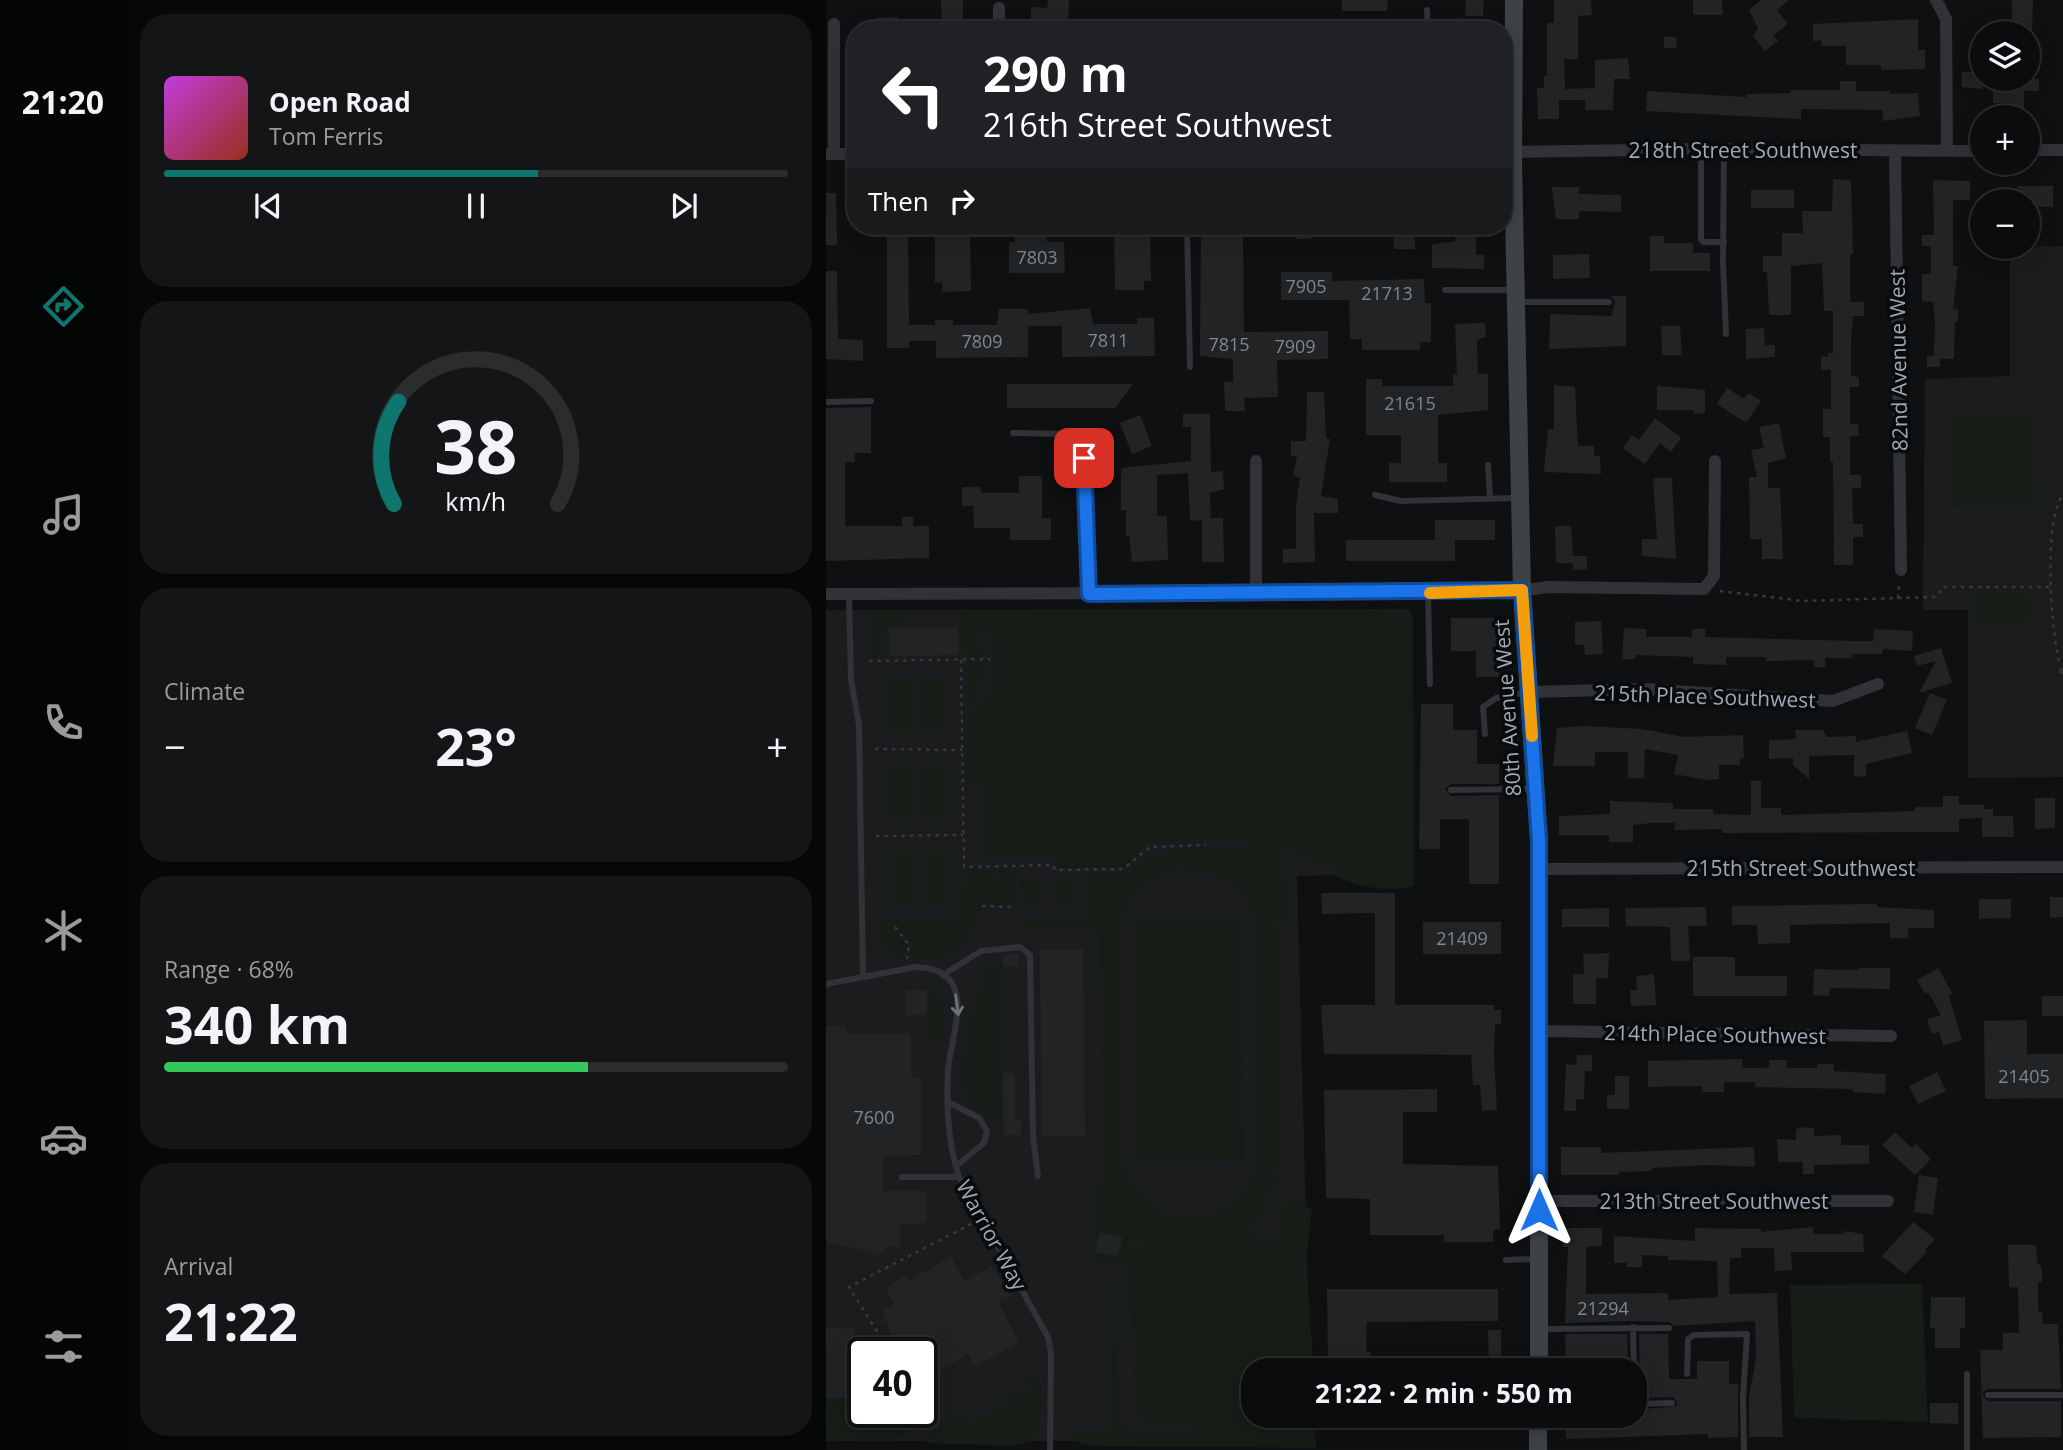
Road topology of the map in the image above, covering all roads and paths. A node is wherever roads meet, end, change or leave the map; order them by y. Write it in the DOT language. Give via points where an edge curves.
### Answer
graph roads {
  1 [pos="1514,0"];
  2 [pos="1936,0"];
  3 [pos="999,8"];
  4 [pos="1427,10"];
  5 [pos="999,21"];
  6 [pos="1428,21"];
  7 [pos="834,24"];
  8 [pos="1512,51"];
  9 [pos="1701,149"];
  10 [pos="1724,149"];
  11 [pos="1895,150"];
  12 [pos="1970,150"];
  13 [pos="2040,150"];
  14 [pos="2063,150"];
  15 [pos="1947,151"];
  16 [pos="1512,152"];
  17 [pos="830,154"];
  18 [pos="1512,224"];
  19 [pos="1187,235"];
  20 [pos="1724,243"];
  21 [pos="1445,290"];
  22 [pos="1516,296"];
  23 [pos="1609,302"];
  24 [pos="1727,334"];
  25 [pos="1191,367"];
  26 [pos="871,401"];
  27 [pos="826,402"];
  28 [pos="1013,433"];
  29 [pos="1084,458"];
  30 [pos="1256,461"];
  31 [pos="1715,461"];
  32 [pos="1488,465"];
  33 [pos="1375,495"];
  34 [pos="2063,495"];
  35 [pos="1490,498"];
  36 [pos="1520,498"];
  37 [pos="1901,570"];
  38 [pos="2052,587"];
  39 [pos="1704,589"];
  40 [pos="1522,590"];
  41 [pos="1256,593"];
  42 [pos="1428,593"];
  43 [pos="826,594"];
  44 [pos="849,594"];
  45 [pos="1089,594"];
  46 [pos="1898,598"];
  47 [pos="990,659"];
  48 [pos="961,660"];
  49 [pos="869,661"];
  50 [pos="2063,671"];
  51 [pos="1430,684"];
  52 [pos="1878,684"];
  53 [pos="1528,692"];
  54 [pos="1485,734"];
  55 [pos="875,749"];
  56 [pos="962,750"];
  57 [pos="1451,789"];
  58 [pos="1536,789"];
  59 [pos="963,835"];
  60 [pos="876,836"];
  61 [pos="1206,845"];
  62 [pos="2063,867"];
  63 [pos="1538,869"];
  64 [pos="982,906"];
  65 [pos="1014,907"];
  66 [pos="895,927"];
  67 [pos="907,959"];
  68 [pos="863,975"];
  69 [pos="943,975"];
  70 [pos="826,984"];
  71 [pos="1538,1031"];
  72 [pos="1891,1036"];
  73 [pos="948,1102"];
  74 [pos="956,1166"];
  75 [pos="1038,1176"];
  76 [pos="902,1177"];
  77 [pos="959,1177"];
  78 [pos="1888,1200"];
  79 [pos="1539,1201"];
  80 [pos="982,1218"];
  81 [pos="1539,1259"];
  82 [pos="1506,1260"];
  83 [pos="1633,1327"];
  84 [pos="1669,1328"];
  85 [pos="1539,1329"];
  86 [pos="881,1337"];
  87 [pos="1539,1358"];
  88 [pos="1634,1358"];
  89 [pos="1687,1374"];
  90 [pos="1967,1374"];
  91 [pos="1988,1395"];
  92 [pos="2063,1395"];
  93 [pos="1672,1403"];
  94 [pos="1647,1404"];
  95 [pos="1538,1428"];
  96 [pos="1050,1450"];
  97 [pos="1538,1450"];
  98 [pos="1744,1450"];
  99 [pos="1967,1450"];
  1 -- 8 [label="street, 80th Avenue West"];
  2 -- 15 [label="street" via="1946,19"];
  3 -- 5 [label="street"];
  4 -- 6 [label="lane"];
  7 -- 17 [label="street"];
  9 -- 10 [label="street, 218th Street Southwest"];
  9 -- 16 [label="street, 218th Street Southwest"];
  9 -- 20 [label="lane" via="1701,239 1703,243"];
  10 -- 11 [label="street, 218th Street Southwest"];
  10 -- 20 [label="lane"];
  11 -- 15 [label="street, 218th Street Southwest"];
  11 -- 37 [label="street, 82nd Avenue West"];
  12 -- 15 [label="street, 218th Street Southwest"];
  13 -- 14 [label="street"];
  18 -- 22 [label="street, 80th Avenue West"];
  19 -- 25 [label="lane"];
  20 -- 24 [label="lane"];
  21 -- 22 [label="lane"];
  22 -- 23 [label="lane"];
  22 -- 36 [label="street, 80th Avenue West"];
  26 -- 27 [label="lane"];
  28 -- 29 [label="lane" via="1069,434 1078,438"];
  29 -- 45 [label="street"];
  30 -- 41 [label="street"];
  31 -- 39 [label="street" via="1714,576"];
  32 -- 35 [label="lane"];
  33 -- 35 [label="lane" via="1401,501"];
  34 -- 38 [label="path" via="2052,517"];
  35 -- 36 [label="lane"];
  36 -- 40 [label="street, 80th Avenue West"];
  37 -- 46 [label="path"];
  38 -- 46 [label="path" via="1943,587 1936,597"];
  38 -- 50 [label="path" via="2053,637"];
  39 -- 40 [label="street"];
  39 -- 46 [label="path" via="1803,601"];
  40 -- 42 [label="street"];
  40 -- 53 [label="street, 80th Avenue West"];
  41 -- 42 [label="street"];
  41 -- 45 [label="street"];
  42 -- 51 [label="lane"];
  43 -- 44 [label="street"];
  44 -- 45 [label="street"];
  44 -- 68 [label="lane" via="851,680 859,725"];
  47 -- 48 [label="path"];
  48 -- 49 [label="path"];
  48 -- 56 [label="path"];
  52 -- 53 [label="street, 215th Place Southwest" via="1833,701 1642,689"];
  53 -- 54 [label="lane" via="1496,698 1483,707"];
  53 -- 58 [label="street, 80th Avenue West"];
  55 -- 56 [label="path"];
  56 -- 59 [label="path"];
  57 -- 58 [label="lane"];
  58 -- 63 [label="street, 80th Avenue West"];
  59 -- 60 [label="path"];
  59 -- 61 [label="path" via="964,867 1124,869 1150,847"];
  62 -- 63 [label="street, 215th Street Southwest"];
  63 -- 71 [label="street, 80th Avenue West"];
  64 -- 65 [label="path"];
  66 -- 67 [label="path" via="909,945"];
  68 -- 69 [label="lane" via="916,967 929,967"];
  68 -- 70 [label="lane"];
  69 -- 73 [label="lane, Warrior Way, one-way" via="955,989 959,1014 948,1069"];
  69 -- 75 [label="lane" via="981,951 1020,947 1030,955 1033,1137"];
  71 -- 72 [label="street, 214th Place Southwest"];
  71 -- 79 [label="street, 80th Avenue West"];
  73 -- 74 [label="lane, Warrior Way"];
  73 -- 74 [label="lane" via="979,1118 987,1131 984,1143"];
  74 -- 77 [label="lane, Warrior Way"];
  76 -- 77 [label="lane"];
  77 -- 80 [label="lane, Warrior Way"];
  78 -- 79 [label="street, 213th Street Southwest"];
  79 -- 81 [label="street, 80th Avenue West"];
  80 -- 86 [label="path" via="849,1287"];
  80 -- 96 [label="lane, Warrior Way" via="1048,1336"];
  81 -- 82 [label="lane"];
  81 -- 85 [label="street, 80th Avenue West"];
  83 -- 84 [label="lane"];
  83 -- 85 [label="lane"];
  83 -- 88 [label="lane"];
  85 -- 87 [label="street, 80th Avenue West"];
  89 -- 98 [label="lane" via="1688,1339 1746,1334"];
  90 -- 99 [label="lane"];
  91 -- 92 [label="lane"];
  93 -- 94 [label="lane"];
  95 -- 97 [label="street"];
}
